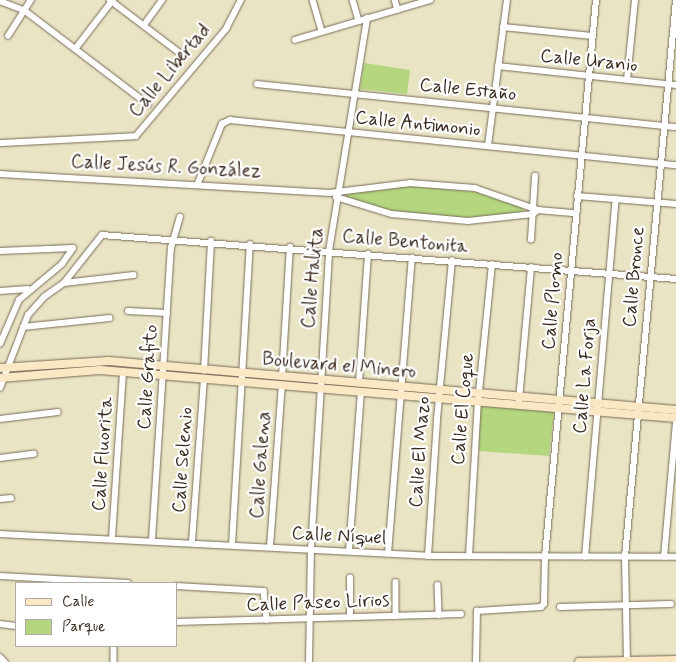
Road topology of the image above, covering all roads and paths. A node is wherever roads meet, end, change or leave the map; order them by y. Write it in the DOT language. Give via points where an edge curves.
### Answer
graph roads {
  1 [pos="31,0"];
  2 [pos="162,0"];
  3 [pos="241,0"];
  4 [pos="313,0"];
  5 [pos="353,0"];
  6 [pos="395,0"];
  7 [pos="430,0"];
  8 [pos="507,0"];
  9 [pos="596,0"];
  10 [pos="635,0"];
  11 [pos="676,0"];
  12 [pos="0,1"];
  13 [pos="112,1"];
  14 [pos="24,10"];
  15 [pos="398,10"];
  16 [pos="368,18"];
  17 [pos="359,21"];
  18 [pos="144,25"];
  19 [pos="503,27"];
  20 [pos="322,32"];
  21 [pos="8,36"];
  22 [pos="592,36"];
  23 [pos="295,40"];
  24 [pos="76,48"];
  25 [pos="184,56"];
  26 [pos="498,66"];
  27 [pos="588,76"];
  28 [pos="627,80"];
  29 [pos="257,84"];
  30 [pos="667,84"];
  31 [pos="676,85"];
  32 [pos="355,94"];
  33 [pos="148,104"];
  34 [pos="493,108"];
  35 [pos="584,117"];
  36 [pos="663,125"];
  37 [pos="676,127"];
  38 [pos="348,132"];
  39 [pos="0,143"];
  40 [pos="488,146"];
  41 [pos="581,156"];
  42 [pos="659,164"];
  43 [pos="676,165"];
  44 [pos="0,174"];
  45 [pos="535,176"];
  46 [pos="198,183"];
  47 [pos="337,194"];
  48 [pos="577,196"];
  49 [pos="616,199"];
  50 [pos="656,202"];
  51 [pos="676,204"];
  52 [pos="534,210"];
  53 [pos="575,213"];
  54 [pos="180,217"];
  55 [pos="172,239"];
  56 [pos="531,240"];
  57 [pos="211,241"];
  58 [pos="250,244"];
  59 [pos="290,248"];
  60 [pos="0,251"];
  61 [pos="329,251"];
  62 [pos="368,254"];
  63 [pos="412,258"];
  64 [pos="452,262"];
  65 [pos="492,265"];
  66 [pos="531,268"];
  67 [pos="570,271"];
  68 [pos="610,274"];
  69 [pos="134,275"];
  70 [pos="650,277"];
  71 [pos="676,279"];
  72 [pos="64,283"];
  73 [pos="28,289"];
  74 [pos="0,291"];
  75 [pos="128,312"];
  76 [pos="166,313"];
  77 [pos="110,318"];
  78 [pos="23,327"];
  79 [pos="2,330"];
  80 [pos="0,344"];
  81 [pos="4,367"];
  82 [pos="123,372"];
  83 [pos="163,372"];
  84 [pos="204,375"];
  85 [pos="3,377"];
  86 [pos="242,378"];
  87 [pos="282,381"];
  88 [pos="359,383"];
  89 [pos="320,384"];
  90 [pos="0,388"];
  91 [pos="401,391"];
  92 [pos="361,392"];
  93 [pos="478,393"];
  94 [pos="440,395"];
  95 [pos="519,396"];
  96 [pos="478,402"];
  97 [pos="559,404"];
  98 [pos="519,405"];
  99 [pos="638,406"];
  100 [pos="597,408"];
  101 [pos="676,410"];
  102 [pos="58,412"];
  103 [pos="638,415"];
  104 [pos="0,419"];
  105 [pos="676,420"];
  106 [pos="34,454"];
  107 [pos="0,458"];
  108 [pos="10,498"];
  109 [pos="0,499"];
  110 [pos="0,534"];
  111 [pos="112,538"];
  112 [pos="152,540"];
  113 [pos="192,542"];
  114 [pos="232,545"];
  115 [pos="270,547"];
  116 [pos="310,549"];
  117 [pos="349,551"];
  118 [pos="388,554"];
  119 [pos="428,556"];
  120 [pos="469,556"];
  121 [pos="545,557"];
  122 [pos="585,557"];
  123 [pos="625,557"];
  124 [pos="664,557"];
  125 [pos="676,557"];
  126 [pos="0,576"];
  127 [pos="350,578"];
  128 [pos="97,582"];
  129 [pos="396,582"];
  130 [pos="438,585"];
  131 [pos="178,586"];
  132 [pos="671,604"];
  133 [pos="625,606"];
  134 [pos="560,607"];
  135 [pos="461,614"];
  136 [pos="439,615"];
  137 [pos="396,616"];
  138 [pos="350,617"];
  139 [pos="308,619"];
  140 [pos="267,620"];
  141 [pos="178,622"];
  142 [pos="0,624"];
  143 [pos="15,626"];
  144 [pos="114,647"];
  145 [pos="0,657"];
  146 [pos="676,660"];
  147 [pos="5,662"];
  148 [pos="114,662"];
  149 [pos="309,662"];
  150 [pos="476,662"];
  151 [pos="579,662"];
  152 [pos="627,662"];
  1 -- 14 [label="street"];
  2 -- 18 [label="street"];
  3 -- 39 [label="street, Calle Libertad" via="226,29 136,136"];
  4 -- 20 [label="street"];
  5 -- 17 [label="street"];
  6 -- 15 [label="street"];
  7 -- 15 [label="street"];
  8 -- 19 [label="street"];
  9 -- 22 [label="street, Calle Plomo"];
  10 -- 28 [label="street"];
  11 -- 30 [label="street, Calle Bronce"];
  12 -- 14 [label="street"];
  13 -- 18 [label="street"];
  13 -- 24 [label="street"];
  14 -- 21 [label="street"];
  14 -- 24 [label="street"];
  15 -- 16 [label="street"];
  16 -- 17 [label="street"];
  16 -- 32 [label="street, Calle Halita"];
  17 -- 20 [label="street"];
  18 -- 25 [label="street"];
  19 -- 22 [label="street"];
  19 -- 26 [label="street"];
  20 -- 23 [label="street"];
  22 -- 27 [label="street, Calle Plomo"];
  24 -- 33 [label="street"];
  26 -- 27 [label="street, Calle Uranio"];
  26 -- 34 [label="street"];
  27 -- 28 [label="street, Calle Uranio"];
  27 -- 35 [label="street, Calle Plomo"];
  28 -- 30 [label="street, Calle Uranio"];
  29 -- 32 [label="street, Calle Estaño"];
  30 -- 31 [label="street, Calle Uranio"];
  30 -- 36 [label="street, Calle Bronce"];
  32 -- 34 [label="street, Calle Estaño"];
  32 -- 38 [label="street, Calle Halita"];
  34 -- 35 [label="street, Calle Estaño"];
  34 -- 40 [label="street"];
  35 -- 36 [label="street, Calle Estaño"];
  35 -- 41 [label="street, Calle Plomo"];
  36 -- 37 [label="street, Calle Estaño"];
  36 -- 42 [label="street, Calle Bronce"];
  38 -- 40 [label="street, Calle Antimonio"];
  38 -- 46 [label="street, Calle Antimonio" via="226,121"];
  38 -- 47 [label="street, Calle Halita"];
  40 -- 41 [label="street, Calle Antimonio"];
  41 -- 42 [label="street, Calle Antimonio"];
  41 -- 48 [label="street, Calle Plomo"];
  42 -- 43 [label="street, Calle Antimonio"];
  42 -- 50 [label="street, Calle Bronce"];
  44 -- 46 [label="street, Calle Jesús R. González"];
  45 -- 52 [label="street"];
  46 -- 47 [label="street, Calle Jesús R. González"];
  47 -- 52 [label="street, Calle Jesús R. González" via="402,216 475,221"];
  47 -- 52 [label="street, Calle Jesús R. González" via="402,183 429,184 475,188"];
  47 -- 61 [label="street, Calle Halita"];
  48 -- 49 [label="street"];
  48 -- 53 [label="street, Calle Plomo"];
  49 -- 50 [label="street"];
  49 -- 68 [label="street, Calle La Forja"];
  50 -- 51 [label="street"];
  50 -- 70 [label="street, Calle Bronce"];
  52 -- 53 [label="street, Calle Jesús R. González"];
  52 -- 56 [label="street"];
  53 -- 67 [label="street, Calle Plomo"];
  54 -- 55 [label="street, Calle Grafito"];
  55 -- 57 [label="street, Calle Bentonita"];
  55 -- 72 [label="street, Calle Bentonita" via="102,235"];
  55 -- 76 [label="street, Calle Grafito"];
  57 -- 58 [label="street, Calle Bentonita"];
  57 -- 84 [label="street, Calle Selenio"];
  58 -- 59 [label="street, Calle Bentonita"];
  58 -- 86 [label="street"];
  59 -- 61 [label="street, Calle Bentonita"];
  59 -- 87 [label="street, Calle Galena"];
  60 -- 73 [label="street" via="73,248 62,264"];
  61 -- 62 [label="street, Calle Bentonita"];
  61 -- 89 [label="street, Calle Halita"];
  62 -- 63 [label="street, Calle Bentonita"];
  62 -- 88 [label="street"];
  63 -- 64 [label="street, Calle Bentonita"];
  63 -- 91 [label="street"];
  64 -- 65 [label="street, Calle Bentonita"];
  64 -- 94 [label="street, Calle El Mazo"];
  65 -- 66 [label="street, Calle Bentonita"];
  65 -- 93 [label="street, Calle El Coque"];
  66 -- 67 [label="street, Calle Bentonita"];
  66 -- 95 [label="street"];
  67 -- 68 [label="street, Calle Bentonita"];
  67 -- 97 [label="street, Calle Plomo"];
  68 -- 70 [label="street, Calle Bentonita"];
  68 -- 100 [label="street, Calle La Forja"];
  69 -- 72 [label="street"];
  70 -- 71 [label="street, Calle Bentonita"];
  70 -- 99 [label="street, Calle Bronce"];
  72 -- 78 [label="street" via="34,306"];
  73 -- 74 [label="street"];
  73 -- 79 [label="street"];
  75 -- 76 [label="street"];
  76 -- 83 [label="street, Calle Grafito"];
  77 -- 78 [label="street"];
  78 -- 81 [label="street"];
  79 -- 80 [label="street"];
  81 -- 83 [label="street, Boulevard el Minero" via="98,360"];
  81 -- 85 [label="street"];
  82 -- 83 [label="street, Boulevard el Minero"];
  82 -- 85 [label="street, Boulevard el Minero" via="86,370"];
  82 -- 111 [label="street, Calle Fluorita"];
  83 -- 84 [label="street, Boulevard el Minero"];
  83 -- 112 [label="street, Calle Grafito"];
  84 -- 86 [label="street, Boulevard el Minero"];
  84 -- 113 [label="street, Calle Selenio"];
  85 -- 90 [label="street"];
  86 -- 87 [label="street, Boulevard el Minero"];
  86 -- 114 [label="street"];
  87 -- 89 [label="street, Boulevard el Minero"];
  87 -- 115 [label="street, Calle Galena"];
  88 -- 89 [label="street, Boulevard el Minero"];
  88 -- 91 [label="street, Boulevard el Minero"];
  89 -- 92 [label="street, Boulevard el Minero"];
  89 -- 116 [label="street, Calle Halita"];
  91 -- 92 [label="street, Boulevard el Minero"];
  91 -- 94 [label="street, Boulevard el Minero"];
  91 -- 118 [label="street"];
  92 -- 117 [label="street"];
  93 -- 94 [label="street, Boulevard el Minero"];
  93 -- 95 [label="street, Boulevard el Minero"];
  93 -- 96 [label="street, Calle El Coque"];
  94 -- 96 [label="street, Boulevard el Minero"];
  94 -- 119 [label="street, Calle El Mazo"];
  95 -- 97 [label="street, Boulevard el Minero"];
  95 -- 98 [label="street"];
  96 -- 98 [label="street, Boulevard el Minero"];
  96 -- 120 [label="street, Calle El Coque"];
  97 -- 98 [label="street, Boulevard el Minero"];
  97 -- 100 [label="street, Boulevard el Minero"];
  97 -- 121 [label="street, Calle Plomo"];
  99 -- 100 [label="street, Boulevard el Minero"];
  99 -- 101 [label="street, Boulevard el Minero"];
  99 -- 103 [label="street, Calle Bronce"];
  100 -- 103 [label="street, Boulevard el Minero"];
  100 -- 122 [label="street, Calle La Forja"];
  102 -- 104 [label="street"];
  103 -- 105 [label="street, Boulevard el Minero"];
  103 -- 123 [label="street, Calle Bronce"];
  105 -- 124 [label="street"];
  106 -- 107 [label="street"];
  108 -- 109 [label="street"];
  110 -- 111 [label="street, Calle Níquel"];
  111 -- 112 [label="street, Calle Níquel"];
  112 -- 113 [label="street, Calle Níquel"];
  113 -- 114 [label="street, Calle Níquel"];
  114 -- 115 [label="street, Calle Níquel"];
  115 -- 116 [label="street, Calle Níquel"];
  116 -- 117 [label="street, Calle Níquel"];
  116 -- 139 [label="street, Calle Halita"];
  117 -- 118 [label="street, Calle Níquel"];
  118 -- 119 [label="street, Calle Níquel"];
  119 -- 120 [label="street, Calle Níquel"];
  120 -- 121 [label="street, Calle Níquel"];
  121 -- 122 [label="street, Calle Níquel"];
  121 -- 150 [label="street, Calle Plomo" via="544,606 479,610 475,613"];
  122 -- 123 [label="street, Calle Níquel"];
  123 -- 124 [label="street, Calle Níquel"];
  123 -- 133 [label="street, Calle Bronce"];
  124 -- 125 [label="street, Calle Níquel"];
  126 -- 128 [label="street"];
  127 -- 138 [label="street"];
  129 -- 137 [label="street"];
  130 -- 136 [label="street"];
  131 -- 140 [label="street" via="264,591"];
  132 -- 133 [label="street"];
  133 -- 134 [label="street"];
  133 -- 152 [label="street, Calle Bronce"];
  135 -- 136 [label="street, Calle Paseo Lirios"];
  136 -- 137 [label="street, Calle Paseo Lirios"];
  137 -- 138 [label="street, Calle Paseo Lirios"];
  138 -- 139 [label="street, Calle Paseo Lirios"];
  139 -- 140 [label="street, Calle Paseo Lirios"];
  139 -- 149 [label="street, Calle Halita"];
  140 -- 141 [label="street, Calle Paseo Lirios"];
  142 -- 143 [label="street"];
  144 -- 148 [label="street"];
  145 -- 147 [label="street"];
  146 -- 152 [label="street"];
  151 -- 152 [label="street"];
}
